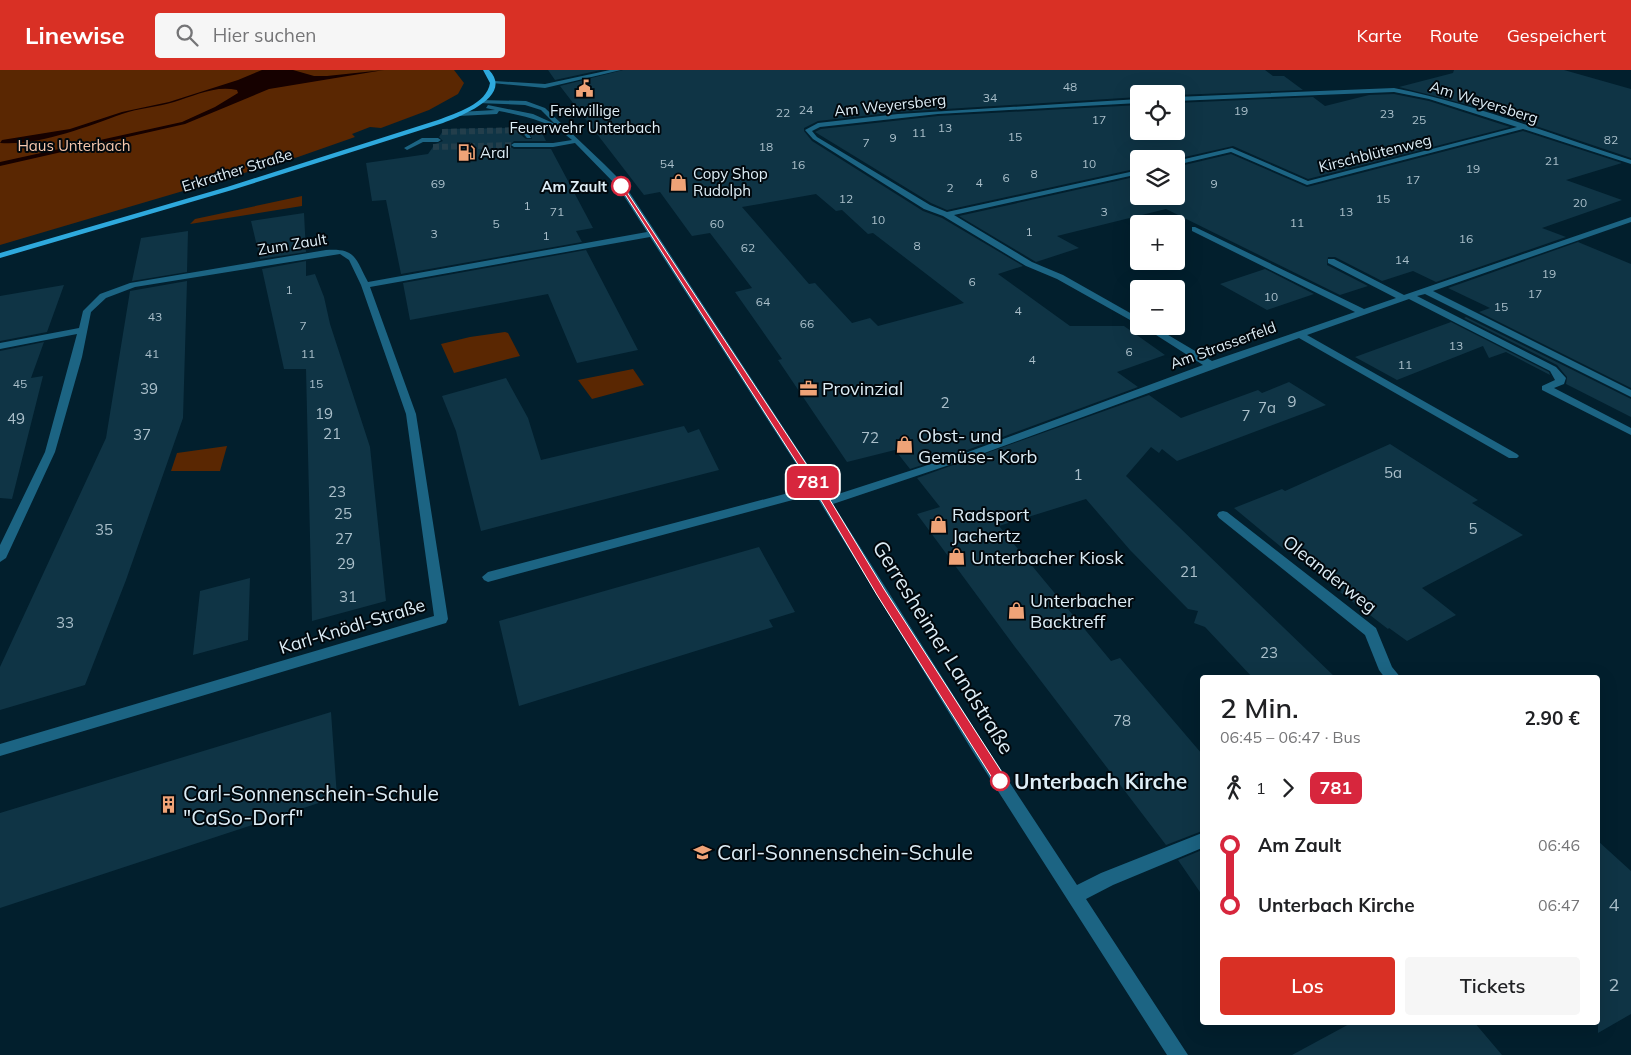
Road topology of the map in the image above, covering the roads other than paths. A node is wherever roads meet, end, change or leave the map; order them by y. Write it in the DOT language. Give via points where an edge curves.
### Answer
graph roads {
  1 [pos="486,70"];
  2 [pos="618,70"];
  3 [pos="494,84"];
  4 [pos="545,86"];
  5 [pos="508,92"];
  6 [pos="515,96"];
  7 [pos="535,98"];
  8 [pos="1185,99"];
  9 [pos="1130,101"];
  10 [pos="480,102"];
  11 [pos="526,103"];
  12 [pos="507,112"];
  13 [pos="459,114"];
  14 [pos="1526,127"];
  15 [pos="521,130"];
  16 [pos="564,130"];
  17 [pos="442,132"];
  18 [pos="529,137"];
  19 [pos="518,138"];
  20 [pos="422,140"];
  21 [pos="438,140"];
  22 [pos="576,141"];
  23 [pos="540,144"];
  24 [pos="514,145"];
  25 [pos="407,148"];
  26 [pos="1185,161"];
  27 [pos="1631,162"];
  28 [pos="1130,174"];
  29 [pos="946,214"];
  30 [pos="1631,219"];
  31 [pos="1618,224"];
  32 [pos="1631,228"];
  33 [pos="1195,229"];
  34 [pos="652,234"];
  35 [pos="0,256"];
  36 [pos="1331,261"];
  37 [pos="365,285"];
  38 [pos="1424,290"];
  39 [pos="1406,297"];
  40 [pos="1363,312"];
  41 [pos="1130,317"];
  42 [pos="83,330"];
  43 [pos="1299,334"];
  44 [pos="1161,335"];
  45 [pos="0,346"];
  46 [pos="1211,365"];
  47 [pos="1631,394"];
  48 [pos="1631,432"];
  49 [pos="1512,456"];
  50 [pos="822,496"];
  51 [pos="1223,515"];
  52 [pos="0,558"];
  53 [pos="488,577"];
  54 [pos="1391,675"];
  55 [pos="0,750"];
  56 [pos="1200,841"];
  57 [pos="1076,894"];
  58 [pos="1178,1055"];
  1 -- 3 [label="main road" via="494,78"];
  2 -- 4 [label="street"];
  3 -- 4 [label="street"];
  3 -- 5 [label="street"];
  3 -- 10 [label="main road"];
  4 -- 7 [label="street"];
  6 -- 11 [label="street, Gerresheimer Landstraße"];
  7 -- 11 [label="street, Gerresheimer Landstraße"];
  7 -- 16 [label="street, Gerresheimer Landstraße"];
  8 -- 14 [label="street, Am Weyersberg" via="1394,90"];
  9 -- 29 [label="street, Am Weyersberg" via="976,108 890,116 808,130 814,138 927,208"];
  10 -- 11 [label="street, Gerresheimer Landstraße"];
  10 -- 12 [label="street, Gerresheimer Landstraße"];
  10 -- 13 [label="main road, Erkrather Straße"];
  12 -- 13 [label="street, Gerresheimer Landstraße"];
  12 -- 16 [label="street, Gerresheimer Landstraße" via="531,115"];
  13 -- 35 [label="main road, Erkrather Straße" via="327,158"];
  14 -- 26 [label="street, Kirschblütenweg" via="1308,183 1232,150"];
  14 -- 27 [label="street, Am Weyersberg"];
  15 -- 18 [label="street"];
  16 -- 22 [label="street, Gerresheimer Landstraße"];
  17 -- 20 [label="street"];
  18 -- 19 [label="street"];
  18 -- 23 [label="street"];
  20 -- 21 [label="street"];
  20 -- 25 [label="street"];
  22 -- 23 [label="street"];
  22 -- 34 [label="street, Gerresheimer Landstraße" via="621,186"];
  23 -- 24 [label="street"];
  28 -- 29 [label="street"];
  29 -- 41 [label="street" via="1030,264 1060,277"];
  30 -- 31 [label="street, Am Strasserfeld"];
  31 -- 32 [label="street"];
  31 -- 38 [label="street, Am Strasserfeld"];
  33 -- 40 [label="street"];
  34 -- 37 [label="street"];
  34 -- 50 [label="street, Gerresheimer Landstraße"];
  36 -- 39 [label="street"];
  37 -- 42 [label="street, Zum Zault" via="352,259 342,252 326,252 133,285 104,296 87,311"];
  37 -- 55 [label="street, Karl-Knödl-Straße" via="411,414 441,619"];
  38 -- 39 [label="street, Am Strasserfeld"];
  38 -- 47 [label="street"];
  39 -- 40 [label="street, Am Strasserfeld"];
  39 -- 48 [label="street" via="1553,369 1561,378 1560,382 1546,388"];
  40 -- 43 [label="street, Am Strasserfeld"];
  42 -- 45 [label="street"];
  42 -- 52 [label="street" via="50,452"];
  43 -- 46 [label="street, Am Strasserfeld"];
  43 -- 49 [label="street"];
  44 -- 46 [label="street"];
  46 -- 50 [label="street, Am Strasserfeld" via="972,454"];
  50 -- 53 [label="street"];
  50 -- 57 [label="street, Gerresheimer Landstraße" via="973,739"];
  51 -- 54 [label="street, Oleanderweg" via="1371,632"];
  56 -- 57 [label="street"];
  57 -- 58 [label="street, Gerresheimer Landstraße"];
}
